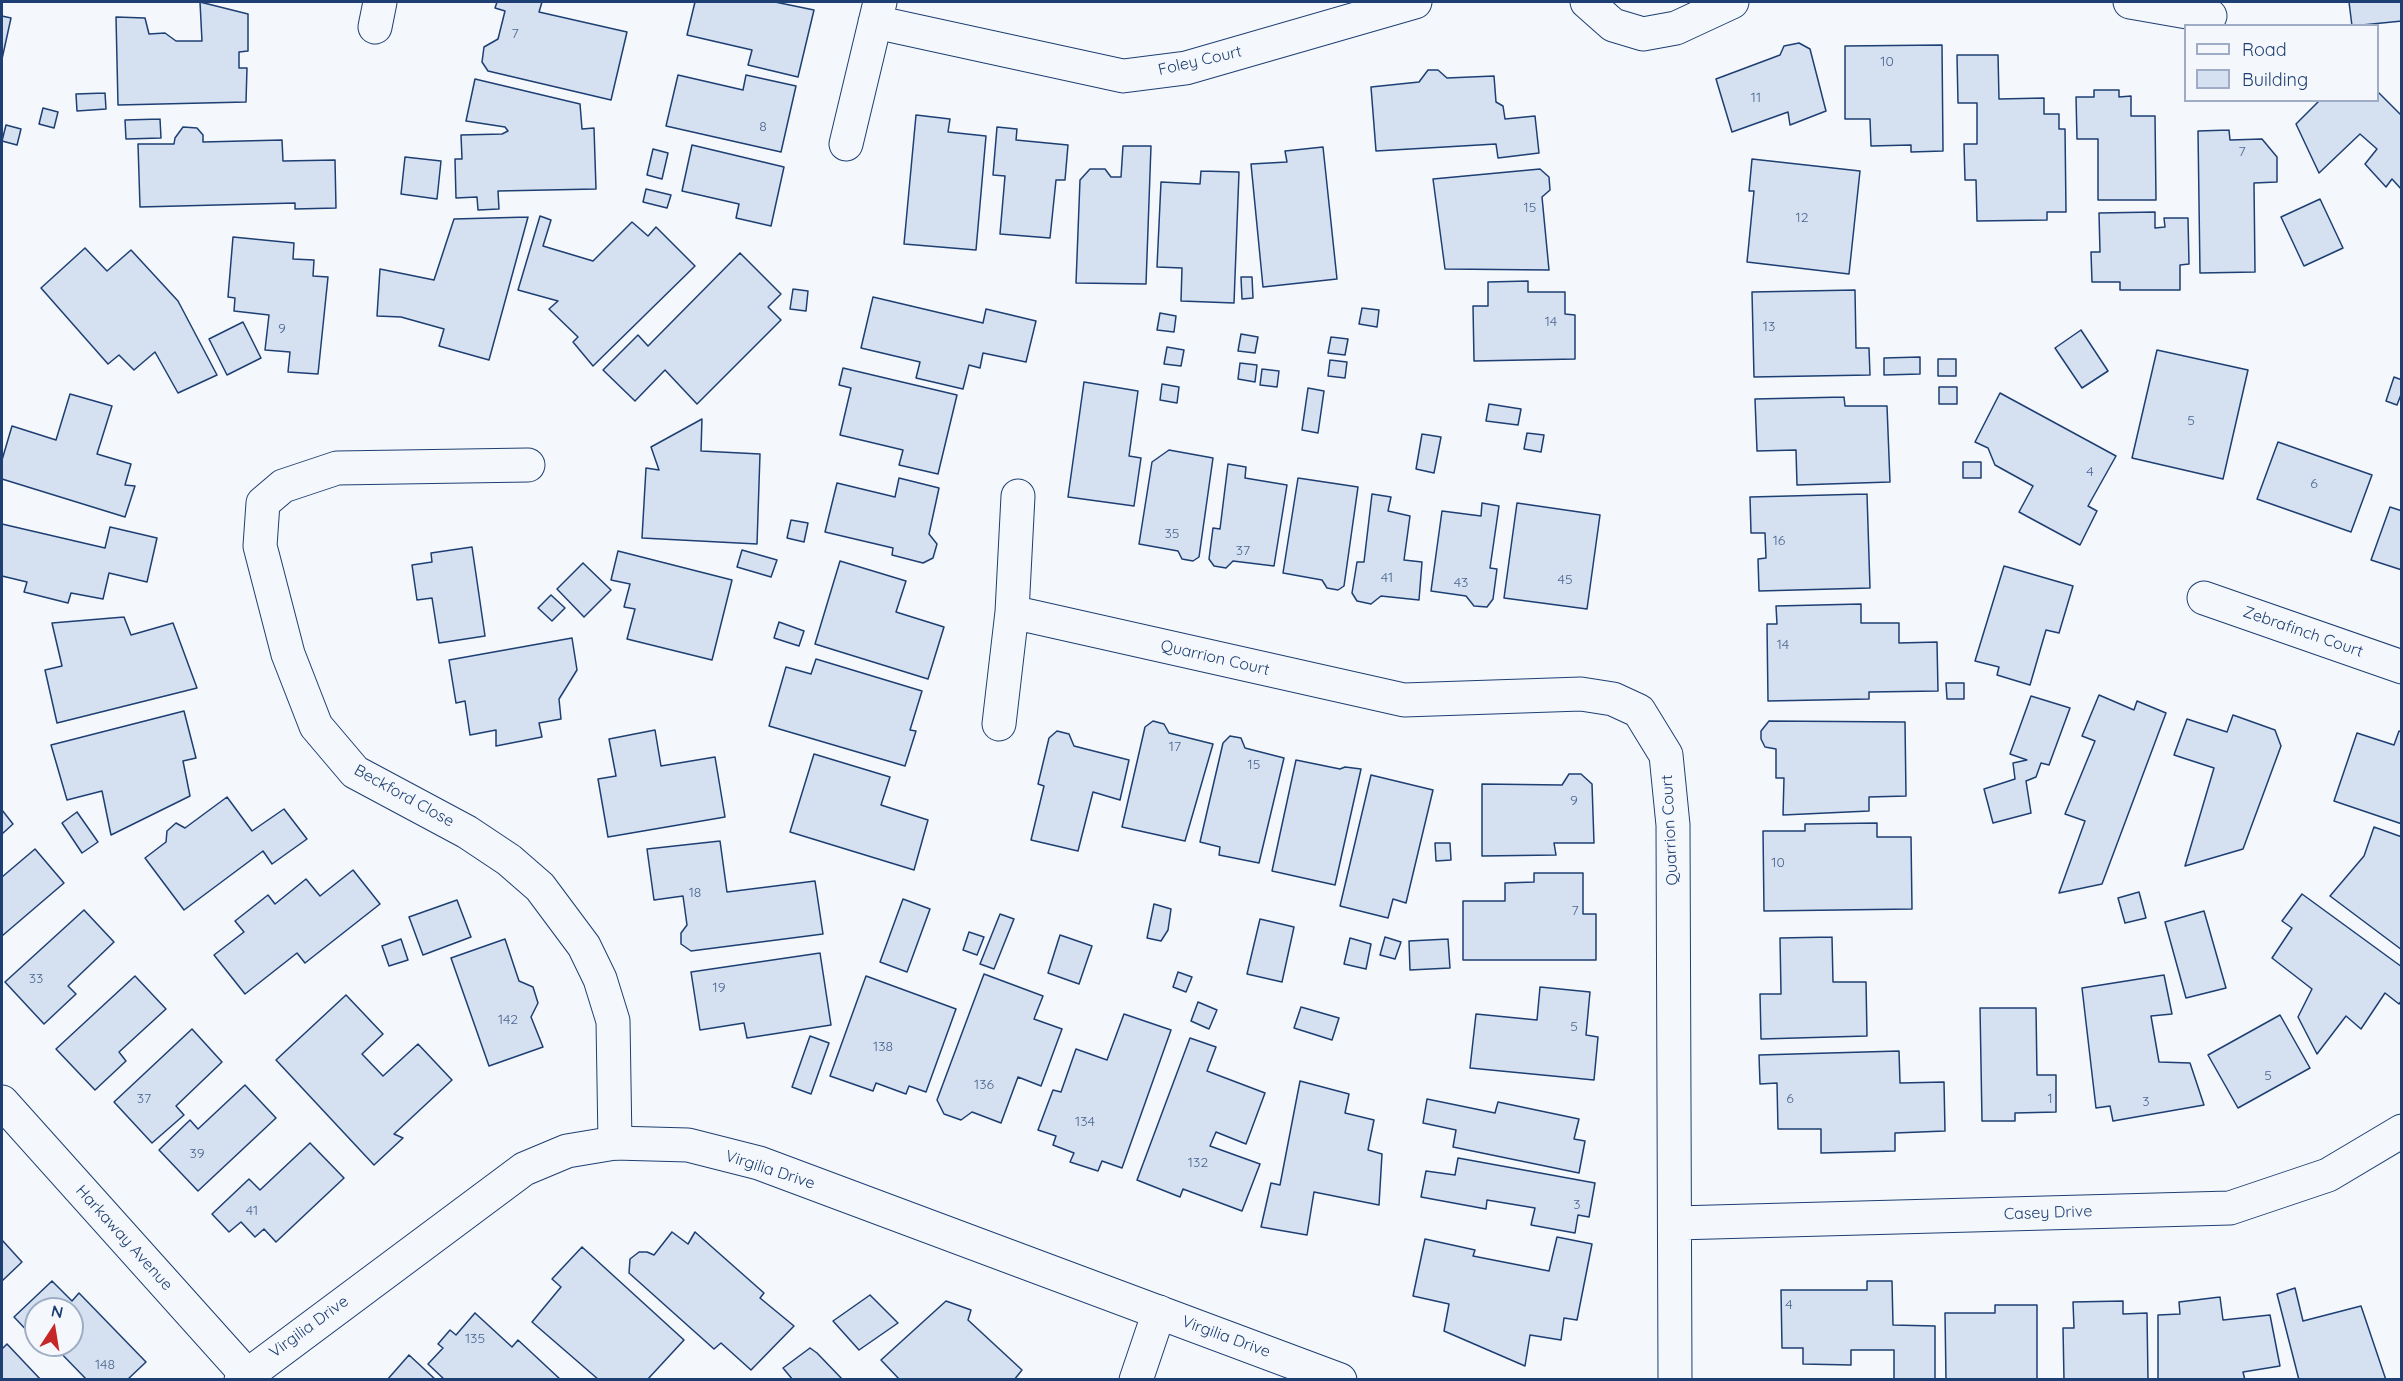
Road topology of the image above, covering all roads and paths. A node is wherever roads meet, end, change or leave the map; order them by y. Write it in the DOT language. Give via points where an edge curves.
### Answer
graph roads {
  1 [pos="1415,2"];
  2 [pos="1587,2"];
  3 [pos="1732,2"];
  4 [pos="2130,2"];
  5 [pos="877,12"];
  6 [pos="2210,16"];
  7 [pos="846,144"];
  8 [pos="528,465"];
  9 [pos="1018,496"];
  10 [pos="2204,598"];
  11 [pos="1012,612"];
  12 [pos="2402,667"];
  13 [pos="999,724"];
  14 [pos="2,1102"];
  15 [pos="2402,1131"];
  16 [pos="615,1143"];
  17 [pos="1676,1223"];
  18 [pos="1159,1312"];
  19 [pos="243,1377"];
  20 [pos="1136,1380"];
  21 [pos="1340,1380"];
  22 [pos="1675,1380"];
  1 -- 5 [label="street, Foley Court" via="1186,68 1123,76"];
  2 -- 3 [label="street" via="1613,26 1643,34 1676,28"];
  4 -- 6 [label="street"];
  5 -- 7 [label="street, Foley Court"];
  8 -- 16 [label="street, Beckford Close" via="338,468 283,486 263,503 260,546 288,654 315,726 355,772 467,832 510,860 540,886 584,946 600,979 612,1020"];
  9 -- 11 [label="street"];
  10 -- 12 [label="street, Zebrafinch Court"];
  11 -- 13 [label="street"];
  11 -- 17 [label="street, Quarrion Court" via="1404,700 1581,693 1613,699 1639,711 1666,755 1674,825"];
  14 -- 19 [label="street, Harkaway Avenue"];
  15 -- 17 [label="street, Casey Drive" via="2328,1175 2230,1208"];
  16 -- 18 [label="street, Virgilia Drive" via="688,1145 759,1164"];
  16 -- 19 [label="street, Virgilia Drive" via="567,1151 524,1169"];
  17 -- 22 [label="street, Quarrion Court"];
  18 -- 20 [label="street"];
  18 -- 21 [label="street, Virgilia Drive"];
}
